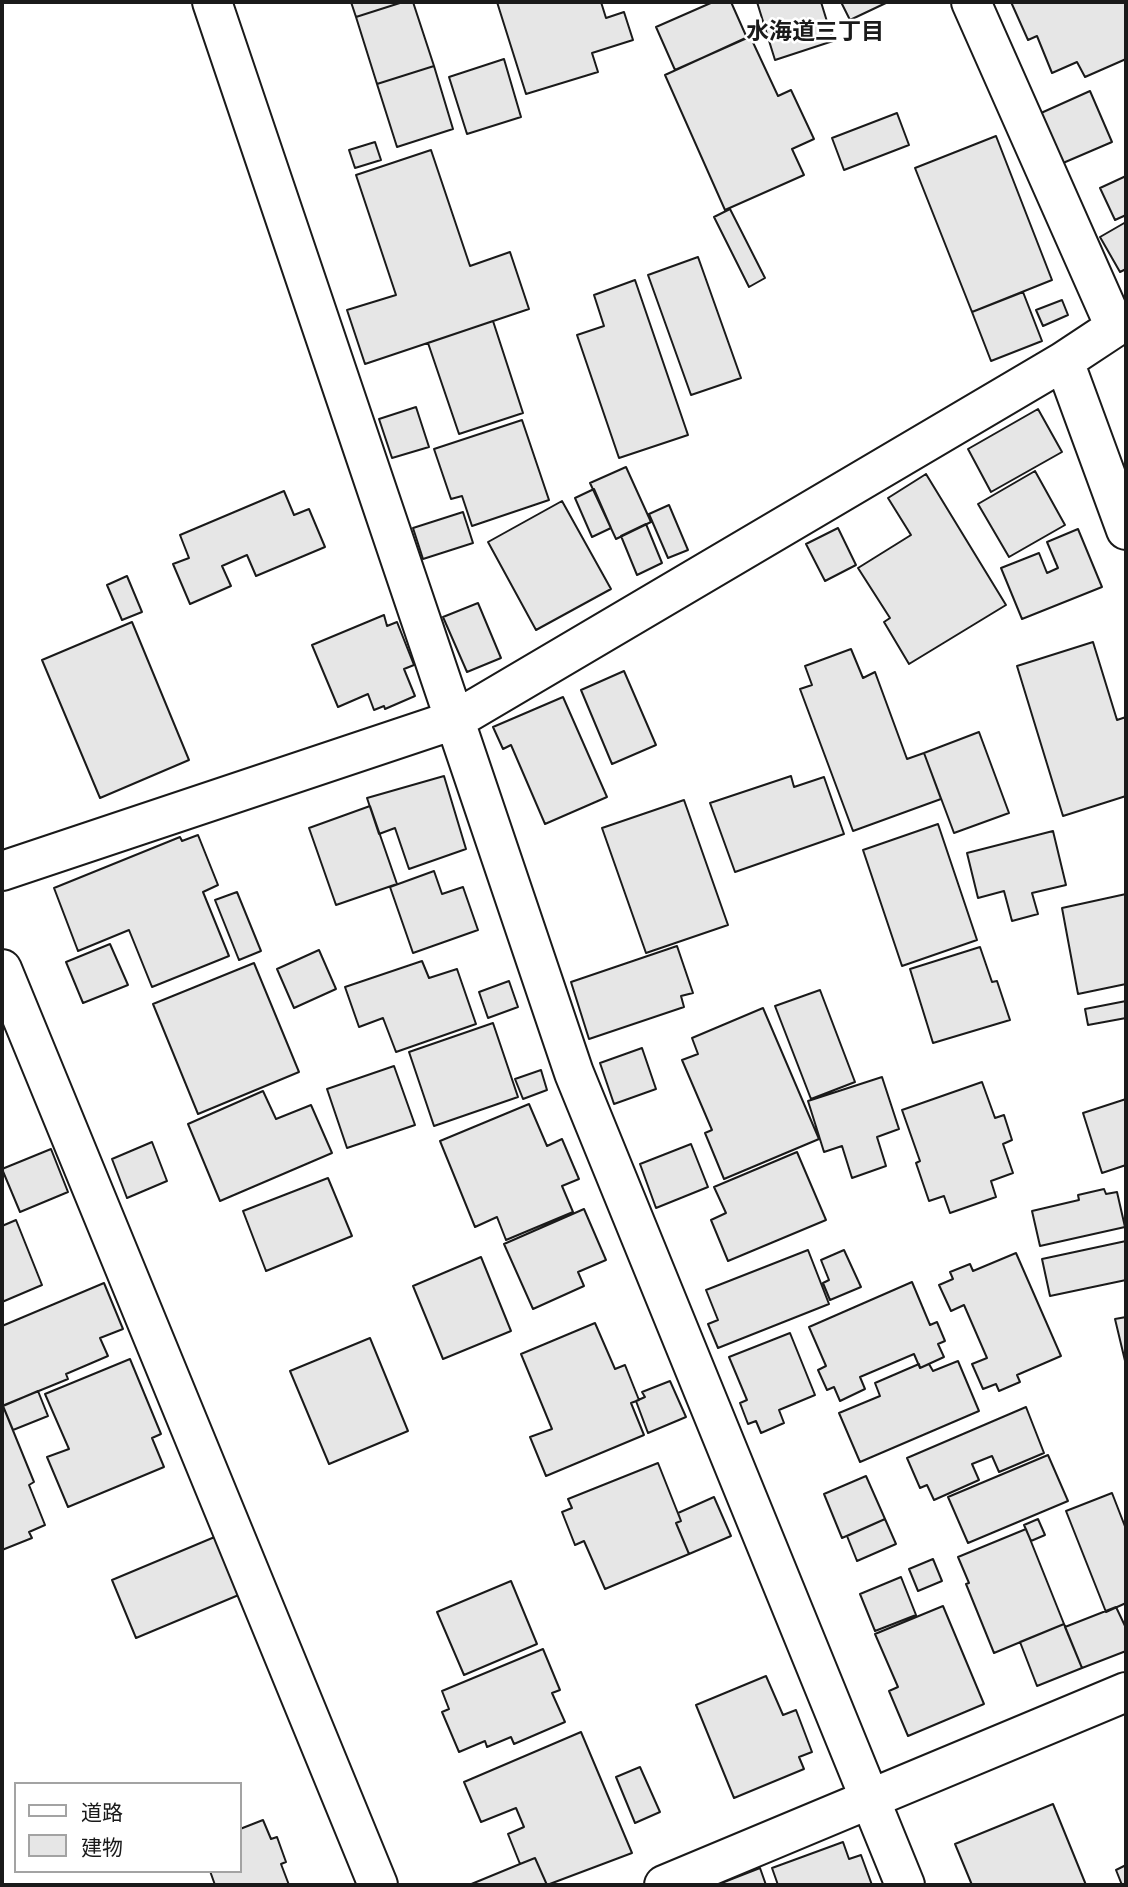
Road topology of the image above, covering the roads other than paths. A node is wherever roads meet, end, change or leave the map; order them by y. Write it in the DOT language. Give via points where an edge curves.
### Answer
graph roads {
  1 [pos="212,2"];
  2 [pos="971,2"];
  3 [pos="1121,323"];
  4 [pos="1064,360"];
  5 [pos="1126,530"];
  6 [pos="457,719"];
  7 [pos="2,871"];
  8 [pos="2,969"];
  9 [pos="1126,1692"];
  10 [pos="870,1801"];
  11 [pos="378,1885"];
  12 [pos="664,1885"];
  13 [pos="905,1885"];
  1 -- 6 [label="street"];
  2 -- 3 [label="street"];
  3 -- 4 [label="street"];
  4 -- 5 [label="street"];
  4 -- 6 [label="street"];
  6 -- 7 [label="street"];
  6 -- 10 [label="street" via="574,1073"];
  8 -- 11 [label="street"];
  9 -- 10 [label="street"];
  10 -- 12 [label="street"];
  10 -- 13 [label="street"];
}
